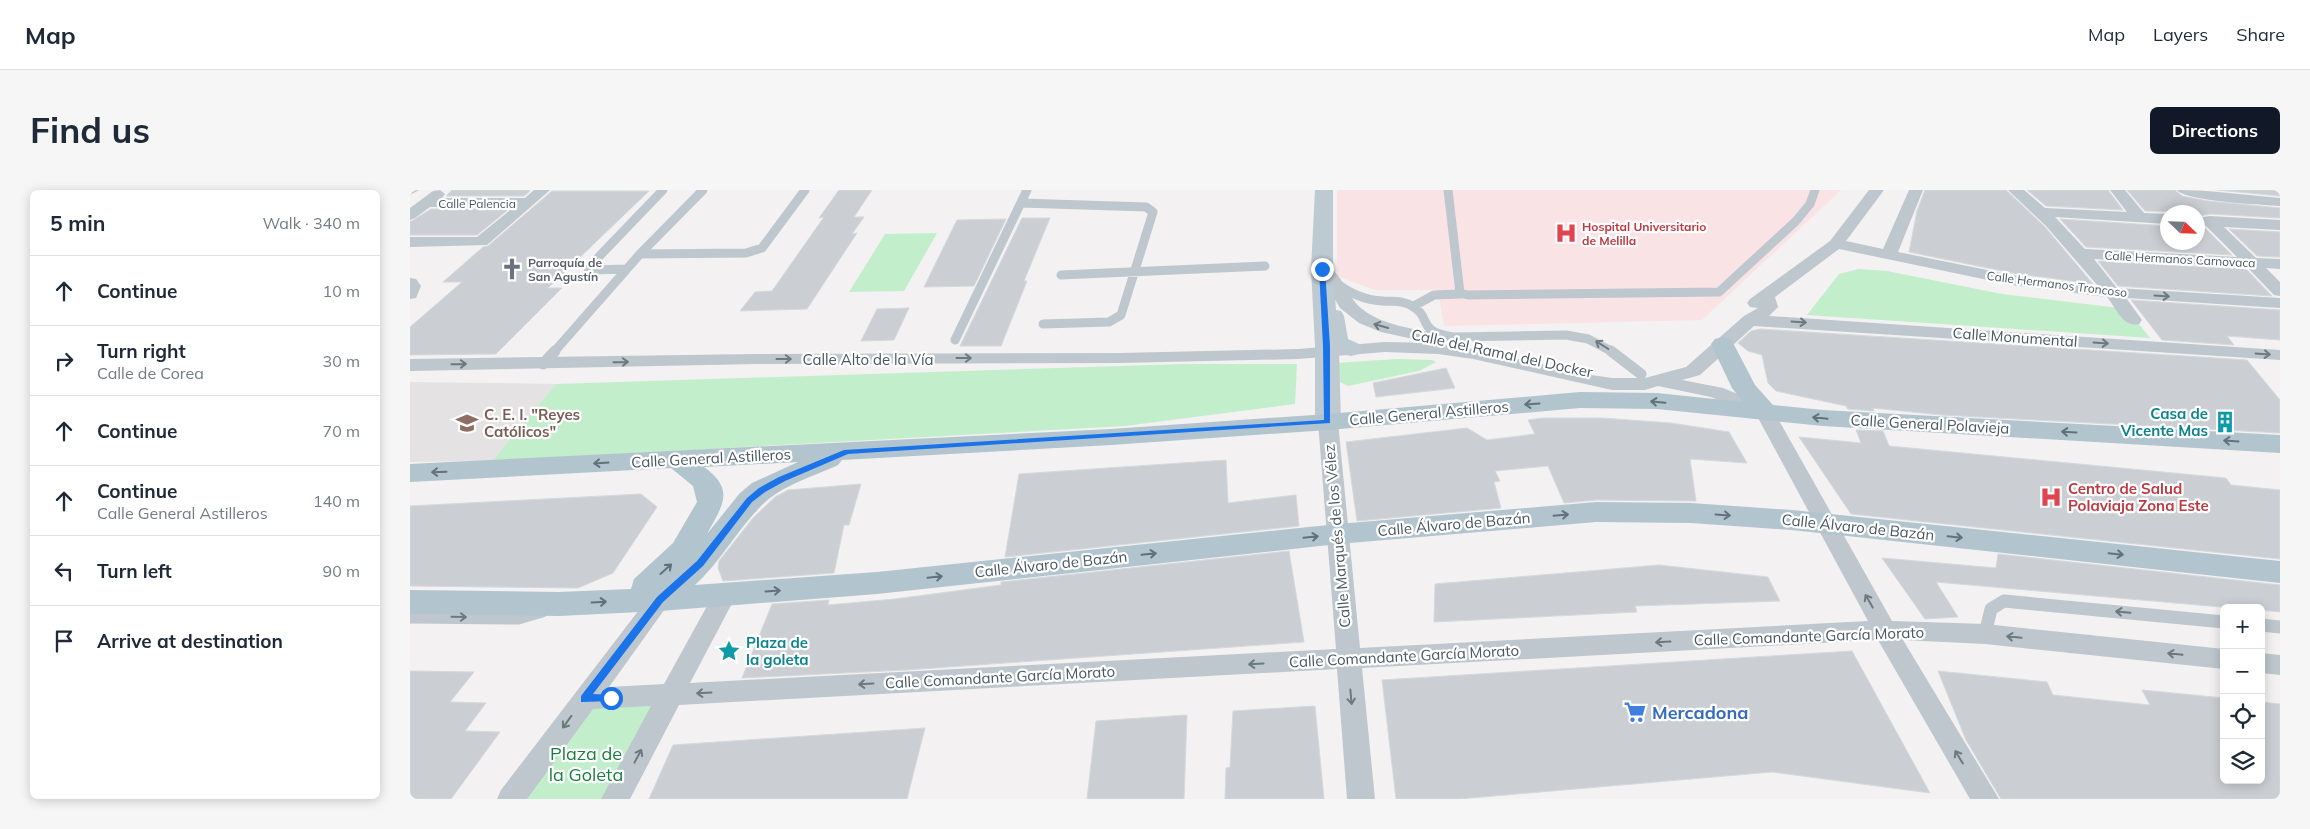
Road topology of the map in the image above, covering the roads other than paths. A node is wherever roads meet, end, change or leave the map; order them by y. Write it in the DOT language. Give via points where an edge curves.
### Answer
graph roads {
  1 [pos="443,190"];
  2 [pos="543,190"];
  3 [pos="662,190"];
  4 [pos="703,190"];
  5 [pos="805,190"];
  6 [pos="1027,190"];
  7 [pos="1324,190"];
  8 [pos="1448,190"];
  9 [pos="1815,190"];
  10 [pos="1878,190"];
  11 [pos="1916,190"];
  12 [pos="2015,190"];
  13 [pos="2117,190"];
  14 [pos="2188,191"];
  15 [pos="527,202"];
  16 [pos="2280,202"];
  17 [pos="426,203"];
  18 [pos="1021,203"];
  19 [pos="2040,212"];
  20 [pos="410,215"];
  21 [pos="2139,217"];
  22 [pos="2160,218"];
  23 [pos="2205,221"];
  24 [pos="2205,222"];
  25 [pos="2231,222"];
  26 [pos="2280,225"];
  27 [pos="410,242"];
  28 [pos="1836,244"];
  29 [pos="640,254"];
  30 [pos="2080,254"];
  31 [pos="1889,255"];
  32 [pos="2252,262"];
  33 [pos="2280,264"];
  34 [pos="1265,266"];
  35 [pos="627,269"];
  36 [pos="1134,272"];
  37 [pos="1061,275"];
  38 [pos="1328,275"];
  39 [pos="2280,292"];
  40 [pos="2113,293"];
  41 [pos="1461,294"];
  42 [pos="1767,297"];
  43 [pos="2280,303"];
  44 [pos="1414,306"];
  45 [pos="1750,320"];
  46 [pos="2133,320"];
  47 [pos="1043,324"];
  48 [pos="955,340"];
  49 [pos="1722,344"];
  50 [pos="1351,349"];
  51 [pos="1326,351"];
  52 [pos="2280,355"];
  53 [pos="543,364"];
  54 [pos="410,365"];
  55 [pos="1637,374"];
  56 [pos="1660,381"];
  57 [pos="1606,383"];
  58 [pos="1580,400"];
  59 [pos="1765,412"];
  60 [pos="1328,422"];
  61 [pos="2280,444"];
  62 [pos="847,452"];
  63 [pos="676,459"];
  64 [pos="410,473"];
  65 [pos="1825,524"];
  66 [pos="1338,534"];
  67 [pos="2280,572"];
  68 [pos="725,594"];
  69 [pos="660,599"];
  70 [pos="629,601"];
  71 [pos="410,602"];
  72 [pos="559,604"];
  73 [pos="410,617"];
  74 [pos="2220,622"];
  75 [pos="2265,625"];
  76 [pos="2280,627"];
  77 [pos="1886,630"];
  78 [pos="1986,634"];
  79 [pos="1348,659"];
  80 [pos="2220,659"];
  81 [pos="2265,663"];
  82 [pos="2280,665"];
  83 [pos="671,695"];
  84 [pos="584,699"];
  85 [pos="511,799"];
  86 [pos="615,799"];
  87 [pos="1361,799"];
  88 [pos="1985,799"];
  1 -- 17 [label="street"];
  2 -- 15 [label="street"];
  3 -- 35 [label="lane" via="588,268"];
  4 -- 29 [label="lane"];
  5 -- 29 [label="lane" via="757,251"];
  6 -- 18 [label="lane"];
  7 -- 38 [label="main road, Calle del Ramal del Docker"];
  8 -- 41 [label="lane"];
  9 -- 41 [label="lane" via="1810,204 1796,221 1719,292"];
  10 -- 28 [label="street"];
  11 -- 31 [label="street"];
  12 -- 19 [label="street"];
  13 -- 21 [label="street"];
  14 -- 16 [label="street" via="2232,199"];
  14 -- 25 [label="street"];
  15 -- 17 [label="street, Calle Palencia"];
  15 -- 27 [label="street" via="480,242"];
  17 -- 20 [label="street"];
  18 -- 36 [label="lane" via="1150,208 1153,212"];
  18 -- 48 [label="lane"];
  19 -- 21 [label="street"];
  19 -- 30 [label="street"];
  21 -- 22 [label="street"];
  23 -- 25 [label="street"];
  24 -- 32 [label="street"];
  25 -- 26 [label="street"];
  28 -- 31 [label="street, Calle Hermanos Troncoso"];
  28 -- 42 [label="street"];
  29 -- 35 [label="lane"];
  30 -- 32 [label="street, Calle Hermanos Carnovaca"];
  30 -- 40 [label="street"];
  31 -- 40 [label="street, Calle Hermanos Troncoso" via="1987,275"];
  32 -- 33 [label="street, Calle Hermanos Carnovaca"];
  32 -- 39 [label="street"];
  34 -- 36 [label="lane"];
  35 -- 53 [label="lane"];
  36 -- 37 [label="lane"];
  36 -- 47 [label="lane" via="1120,315 1114,320"];
  38 -- 44 [label="lane" via="1357,296"];
  38 -- 50 [label="main road, Calle del Ramal del Docker" via="1335,337 1340,345"];
  38 -- 51 [label="main road, Calle del Ramal del Docker"];
  55 -- 38 [label="street, Calle del Ramal del Docker, one-way" via="1574,371 1369,322 1346,304"];
  40 -- 43 [label="street, Calle Hermanos Troncoso, one-way"];
  40 -- 46 [label="street"];
  41 -- 44 [label="lane" via="1434,295"];
  42 -- 45 [label="street, Calle del Ramal del Docker" via="1769,307"];
  42 -- 55 [label="street, Calle del Ramal del Docker" via="1752,305 1700,354 1673,366"];
  55 -- 44 [label="lane, one-way" via="1599,342 1582,336 1453,337 1436,334 1426,328"];
  45 -- 49 [label="street, Calle del Ramal del Docker"];
  45 -- 52 [label="street, Calle Monumental, one-way"];
  49 -- 56 [label="street, Calle del Ramal del Docker" via="1693,371"];
  49 -- 59 [label="main road" via="1744,388"];
  50 -- 51 [label="street, Calle del Ramal del Docker"];
  50 -- 57 [label="street, Calle del Ramal del Docker" via="1438,349"];
  53 -- 51 [label="street, Calle Alto de la Vía, one-way" via="756,359 1120,358"];
  51 -- 60 [label="main road, Calle del Ramal del Docker"];
  54 -- 53 [label="street, Calle Alto de la Vía, one-way"];
  55 -- 56 [label="street"];
  55 -- 57 [label="street"];
  56 -- 57 [label="street, Calle del Ramal del Docker"];
  56 -- 59 [label="street" via="1716,392"];
  57 -- 58 [label="street"];
  59 -- 58 [label="main road, Calle General Polavieja, one-way" via="1657,402"];
  58 -- 60 [label="main road, Calle General Astilleros, one-way"];
  61 -- 59 [label="main road, Calle General Polavieja, one-way" via="1833,419"];
  59 -- 65 [label="street"];
  60 -- 62 [label="main road, Calle General Astilleros"];
  60 -- 66 [label="street, Calle Marqués de los Vélez"];
  62 -- 63 [label="main road, Calle General Astilleros"];
  62 -- 69 [label="main road" via="762,490 750,500 700,564"];
  63 -- 64 [label="main road, Calle General Astilleros, one-way"];
  70 -- 63 [label="main road, one-way" via="683,551 711,502 704,480"];
  66 -- 65 [label="main road, Calle Álvaro de Bazán, one-way" via="1596,512 1690,513"];
  65 -- 67 [label="main road, Calle Álvaro de Bazán, one-way"];
  77 -- 65 [label="street, one-way"];
  68 -- 66 [label="main road, Calle Álvaro de Bazán, one-way" via="877,582"];
  66 -- 79 [label="street, Calle Marqués de los Vélez"];
  68 -- 69 [label="main road, Calle Álvaro de Bazán"];
  68 -- 83 [label="street"];
  69 -- 70 [label="main road, Calle Álvaro de Bazán"];
  69 -- 84 [label="street"];
  72 -- 70 [label="main road, Calle Álvaro de Bazán, one-way"];
  71 -- 72 [label="main road, Calle Álvaro de Bazán"];
  73 -- 72 [label="lane, one-way" via="518,618"];
  74 -- 78 [label="lane, one-way" via="2004,601 1991,609"];
  75 -- 76 [label="lane"];
  77 -- 78 [label="street, Calle Comandante García Morato"];
  77 -- 79 [label="street, Calle Comandante García Morato, one-way"];
  88 -- 77 [label="street, one-way" via="1910,676"];
  80 -- 78 [label="street, Calle Comandante García Morato, one-way"];
  79 -- 83 [label="street, Calle Comandante García Morato, one-way"];
  79 -- 87 [label="street, Calle Marqués de los Vélez, one-way"];
  81 -- 82 [label="street"];
  83 -- 84 [label="street, Calle Comandante García Morato"];
  86 -- 83 [label="street, one-way"];
  84 -- 85 [label="street, one-way"];
}
